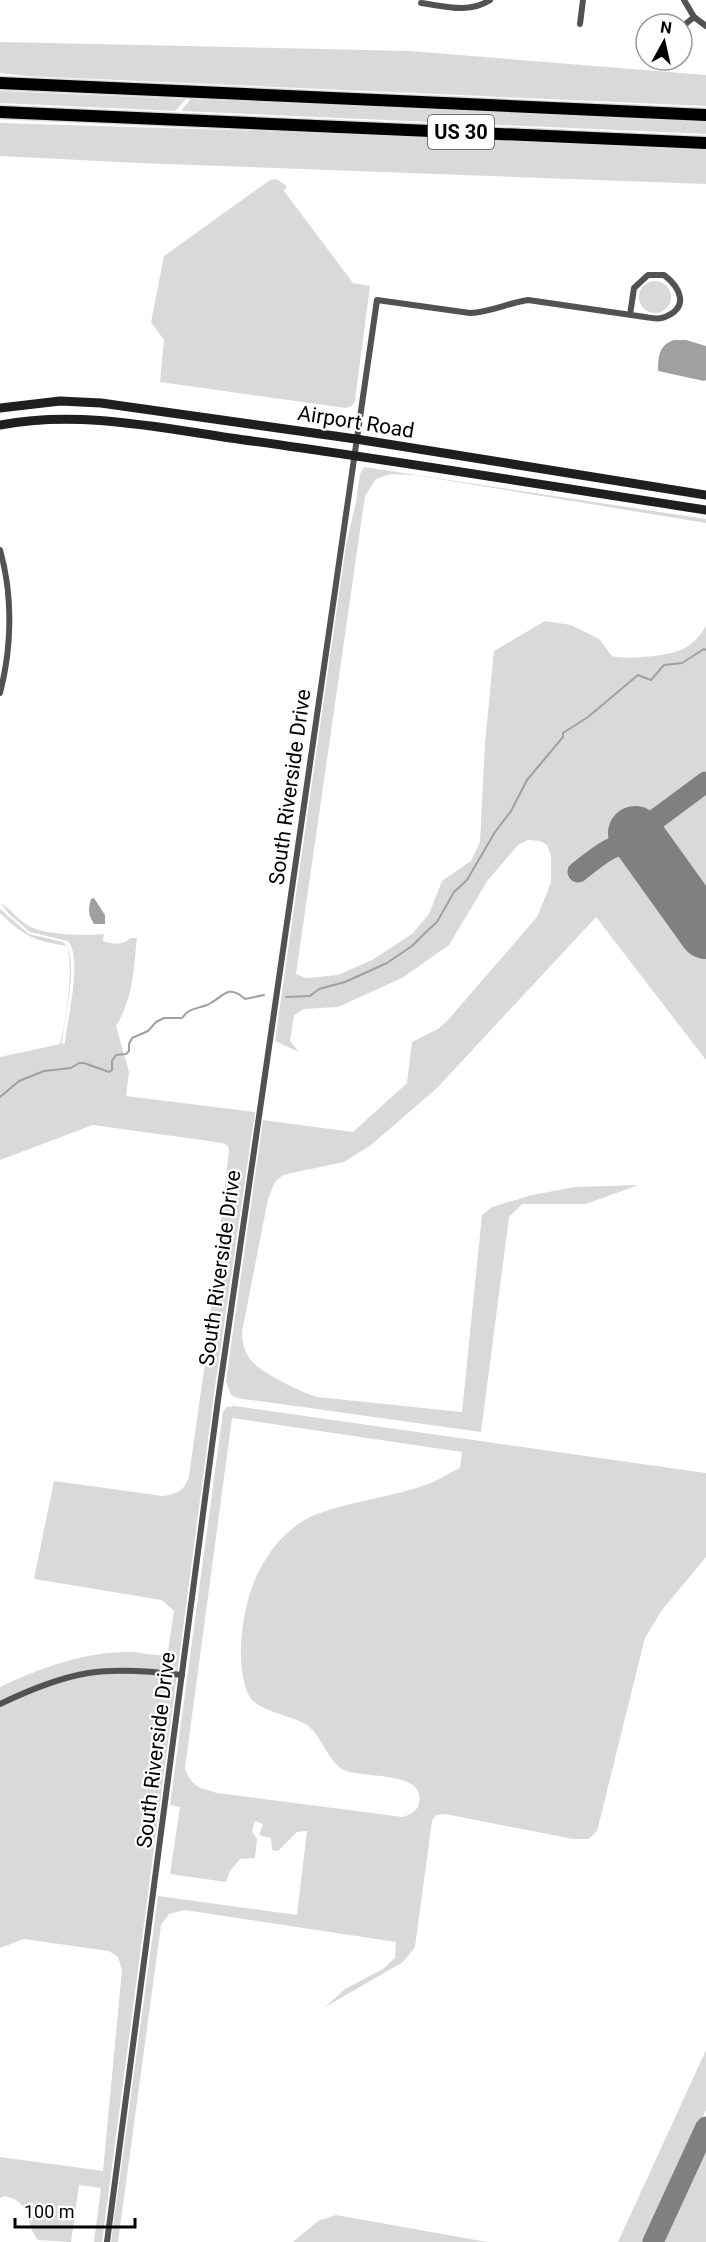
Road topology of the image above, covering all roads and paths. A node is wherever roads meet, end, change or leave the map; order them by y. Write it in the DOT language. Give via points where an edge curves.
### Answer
graph roads {
  1 [pos="490,0"];
  2 [pos="583,0"];
  3 [pos="421,3"];
  4 [pos="694,17"];
  5 [pos="580,24"];
  6 [pos="706,26"];
  7 [pos="0,83"];
  8 [pos="0,114"];
  9 [pos="706,116"];
  10 [pos="706,143"];
  11 [pos="630,315"];
  12 [pos="0,408"];
  13 [pos="0,425"];
  14 [pos="356,439"];
  15 [pos="354,455"];
  16 [pos="706,495"];
  17 [pos="706,510"];
  18 [pos="0,550"];
  19 [pos="0,693"];
  20 [pos="182,1676"];
  21 [pos="0,1704"];
  22 [pos="107,2242"];
  1 -- 3 [label="street" via="466,9"];
  2 -- 5 [label="street"];
  4 -- 6 [label="street"];
  7 -- 9 [label="highway, US 30"];
  8 -- 10 [label="highway, US 30"];
  11 -- 11 [label="street" via="664,318 679,304 678,289 664,275 648,275 634,288"];
  11 -- 14 [label="street, South Riverside Drive" via="528,300 470,313 376,300"];
  12 -- 14 [label="main road, Airport Road" via="81,401"];
  13 -- 15 [label="main road, Airport Road" via="39,419 100,420"];
  14 -- 15 [label="street, South Riverside Drive"];
  14 -- 16 [label="main road, Airport Road"];
  15 -- 17 [label="main road, Airport Road"];
  15 -- 20 [label="street, South Riverside Drive"];
  18 -- 19 [label="street" via="9,613"];
  20 -- 21 [label="street" via="140,1670 94,1671 48,1682"];
  20 -- 22 [label="street, South Riverside Drive"];
}
